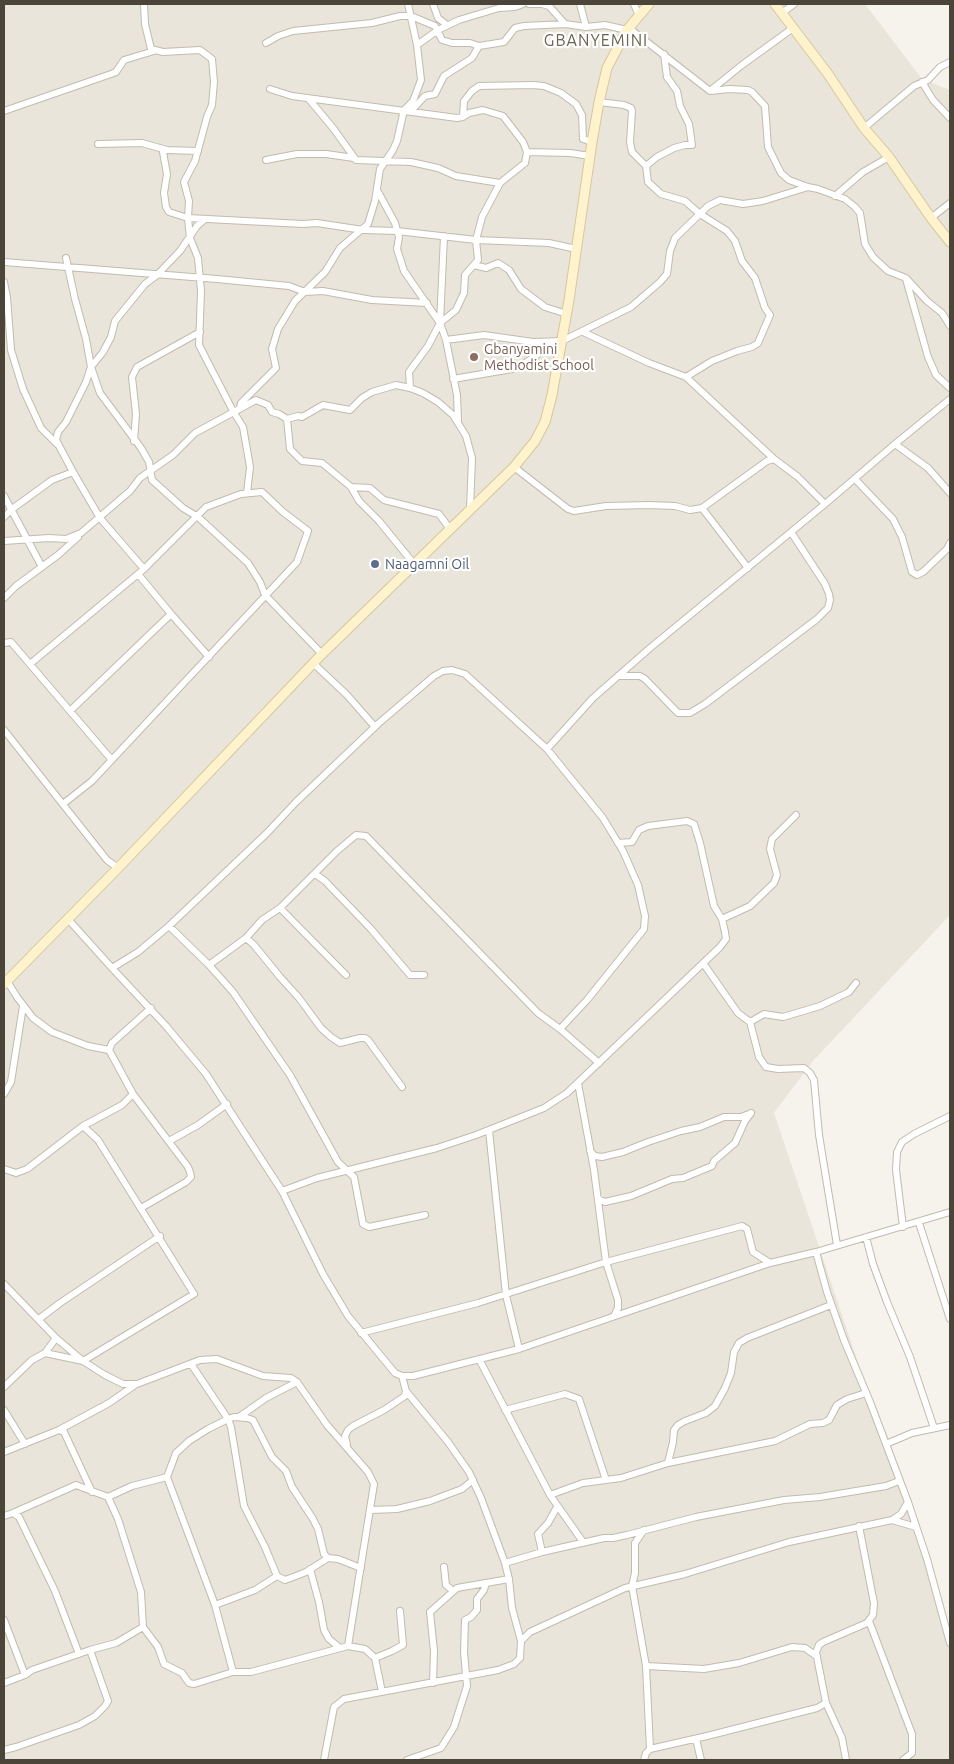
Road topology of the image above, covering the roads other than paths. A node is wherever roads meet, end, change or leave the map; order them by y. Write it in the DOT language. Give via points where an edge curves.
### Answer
graph roads {
  1 [pos="144,4"];
  2 [pos="408,4"];
  3 [pos="433,4"];
  4 [pos="492,4"];
  5 [pos="523,4"];
  6 [pos="529,4"];
  7 [pos="580,4"];
  8 [pos="634,4"];
  9 [pos="649,4"];
  10 [pos="775,4"];
  11 [pos="794,4"];
  12 [pos="499,8"];
  13 [pos="782,13"];
  14 [pos="411,16"];
  15 [pos="639,16"];
  16 [pos="565,24"];
  17 [pos="447,25"];
  18 [pos="586,26"];
  19 [pos="793,28"];
  20 [pos="628,29"];
  21 [pos="438,30"];
  22 [pos="266,43"];
  23 [pos="417,45"];
  24 [pos="479,46"];
  25 [pos="154,51"];
  26 [pos="664,54"];
  27 [pos="950,62"];
  28 [pos="922,82"];
  29 [pos="270,89"];
  30 [pos="710,91"];
  31 [pos="308,98"];
  32 [pos="599,102"];
  33 [pos="4,111"];
  34 [pos="408,111"];
  35 [pos="463,117"];
  36 [pos="950,118"];
  37 [pos="864,128"];
  38 [pos="592,142"];
  39 [pos="98,144"];
  40 [pos="198,151"];
  41 [pos="163,152"];
  42 [pos="527,152"];
  43 [pos="590,156"];
  44 [pos="354,158"];
  45 [pos="889,158"];
  46 [pos="266,160"];
  47 [pos="385,161"];
  48 [pos="646,166"];
  49 [pos="500,183"];
  50 [pos="808,187"];
  51 [pos="377,188"];
  52 [pos="835,196"];
  53 [pos="950,203"];
  54 [pos="700,214"];
  55 [pos="188,218"];
  56 [pos="931,218"];
  57 [pos="205,219"];
  58 [pos="363,230"];
  59 [pos="397,232"];
  60 [pos="444,236"];
  61 [pos="190,238"];
  62 [pos="476,240"];
  63 [pos="950,242"];
  64 [pos="576,249"];
  65 [pos="66,258"];
  66 [pos="4,262"];
  67 [pos="474,265"];
  68 [pos="69,267"];
  69 [pos="157,275"];
  70 [pos="200,278"];
  71 [pos="906,278"];
  72 [pos="4,282"];
  73 [pos="306,292"];
  74 [pos="427,304"];
  75 [pos="567,314"];
  76 [pos="440,322"];
  77 [pos="950,326"];
  78 [pos="200,332"];
  79 [pos="583,332"];
  80 [pos="446,340"];
  81 [pos="562,341"];
  82 [pos="546,343"];
  83 [pos="91,367"];
  84 [pos="686,377"];
  85 [pos="453,379"];
  86 [pos="410,388"];
  87 [pos="950,388"];
  88 [pos="950,399"];
  89 [pos="240,408"];
  90 [pos="233,411"];
  91 [pos="287,419"];
  92 [pos="458,422"];
  93 [pos="134,441"];
  94 [pos="895,444"];
  95 [pos="59,446"];
  96 [pos="774,459"];
  97 [pos="514,467"];
  98 [pos="151,470"];
  99 [pos="73,472"];
  100 [pos="855,479"];
  101 [pos="351,487"];
  102 [pos="950,493"];
  103 [pos="248,494"];
  104 [pos="4,496"];
  105 [pos="825,504"];
  106 [pos="702,508"];
  107 [pos="12,509"];
  108 [pos="470,509"];
  109 [pos="4,517"];
  110 [pos="198,517"];
  111 [pos="100,518"];
  112 [pos="450,529"];
  113 [pos="791,532"];
  114 [pos="81,534"];
  115 [pos="28,540"];
  116 [pos="4,541"];
  117 [pos="950,543"];
  118 [pos="414,564"];
  119 [pos="42,567"];
  120 [pos="748,568"];
  121 [pos="144,569"];
  122 [pos="138,574"];
  123 [pos="265,595"];
  124 [pos="4,598"];
  125 [pos="170,614"];
  126 [pos="4,643"];
  127 [pos="322,654"];
  128 [pos="209,657"];
  129 [pos="313,663"];
  130 [pos="30,664"];
  131 [pos="618,676"];
  132 [pos="71,710"];
  133 [pos="375,726"];
  134 [pos="4,730"];
  135 [pos="548,749"];
  136 [pos="111,759"];
  137 [pos="63,804"];
  138 [pos="796,815"];
  139 [pos="618,843"];
  140 [pos="118,868"];
  141 [pos="315,874"];
  142 [pos="280,908"];
  143 [pos="67,918"];
  144 [pos="722,919"];
  145 [pos="169,926"];
  146 [pos="246,938"];
  147 [pos="703,963"];
  148 [pos="209,965"];
  149 [pos="112,968"];
  150 [pos="346,975"];
  151 [pos="424,975"];
  152 [pos="5,982"];
  153 [pos="856,983"];
  154 [pos="23,1006"];
  155 [pos="151,1008"];
  156 [pos="750,1022"];
  157 [pos="560,1029"];
  158 [pos="109,1050"];
  159 [pos="599,1063"];
  160 [pos="578,1083"];
  161 [pos="402,1087"];
  162 [pos="4,1094"];
  163 [pos="133,1094"];
  164 [pos="227,1104"];
  165 [pos="950,1116"];
  166 [pos="83,1126"];
  167 [pos="489,1130"];
  168 [pos="169,1141"];
  169 [pos="590,1151"];
  170 [pos="602,1157"];
  171 [pos="4,1168"];
  172 [pos="346,1170"];
  173 [pos="594,1170"];
  174 [pos="282,1191"];
  175 [pos="598,1199"];
  176 [pos="605,1202"];
  177 [pos="599,1207"];
  178 [pos="141,1208"];
  179 [pos="950,1212"];
  180 [pos="426,1215"];
  181 [pos="919,1222"];
  182 [pos="903,1227"];
  183 [pos="160,1236"];
  184 [pos="866,1237"];
  185 [pos="837,1245"];
  186 [pos="816,1252"];
  187 [pos="606,1262"];
  188 [pos="770,1263"];
  189 [pos="4,1284"];
  190 [pos="506,1295"];
  191 [pos="947,1296"];
  192 [pos="831,1304"];
  193 [pos="614,1316"];
  194 [pos="40,1319"];
  195 [pos="950,1319"];
  196 [pos="361,1333"];
  197 [pos="56,1338"];
  198 [pos="519,1349"];
  199 [pos="45,1353"];
  200 [pos="479,1359"];
  201 [pos="83,1361"];
  202 [pos="191,1364"];
  203 [pos="402,1376"];
  204 [pos="297,1382"];
  205 [pos="137,1384"];
  206 [pos="4,1387"];
  207 [pos="406,1391"];
  208 [pos="866,1393"];
  209 [pos="4,1410"];
  210 [pos="505,1410"];
  211 [pos="239,1417"];
  212 [pos="228,1419"];
  213 [pos="950,1425"];
  214 [pos="934,1428"];
  215 [pos="59,1430"];
  216 [pos="25,1444"];
  217 [pos="886,1444"];
  218 [pos="347,1446"];
  219 [pos="4,1452"];
  220 [pos="668,1462"];
  221 [pos="83,1473"];
  222 [pos="167,1478"];
  223 [pos="473,1480"];
  224 [pos="606,1480"];
  225 [pos="899,1481"];
  226 [pos="76,1485"];
  227 [pos="93,1492"];
  228 [pos="550,1495"];
  229 [pos="108,1498"];
  230 [pos="908,1502"];
  231 [pos="557,1507"];
  232 [pos="370,1510"];
  233 [pos="12,1513"];
  234 [pos="4,1516"];
  235 [pos="892,1520"];
  236 [pos="859,1526"];
  237 [pos="916,1527"];
  238 [pos="644,1530"];
  239 [pos="583,1542"];
  240 [pos="542,1552"];
  241 [pos="328,1558"];
  242 [pos="505,1563"];
  243 [pos="361,1568"];
  244 [pos="444,1568"];
  245 [pos="310,1569"];
  246 [pos="277,1576"];
  247 [pos="509,1579"];
  248 [pos="486,1583"];
  249 [pos="632,1586"];
  250 [pos="453,1591"];
  251 [pos="215,1605"];
  252 [pos="400,1611"];
  253 [pos="4,1620"];
  254 [pos="869,1621"];
  255 [pos="143,1627"];
  256 [pos="521,1641"];
  257 [pos="950,1643"];
  258 [pos="348,1646"];
  259 [pos="340,1648"];
  260 [pos="90,1650"];
  261 [pos="79,1654"];
  262 [pos="815,1655"];
  263 [pos="375,1658"];
  264 [pos="646,1666"];
  265 [pos="233,1672"];
  266 [pos="25,1675"];
  267 [pos="467,1676"];
  268 [pos="4,1683"];
  269 [pos="433,1683"];
  270 [pos="382,1692"];
  271 [pos="826,1703"];
  272 [pos="696,1739"];
  273 [pos="650,1749"];
  274 [pos="4,1750"];
  275 [pos="324,1760"];
  276 [pos="407,1760"];
  277 [pos="644,1760"];
  278 [pos="701,1760"];
  279 [pos="846,1760"];
  280 [pos="903,1760"];
  1 -- 25 [label="street" via="148,37"];
  2 -- 14 [label="street"];
  3 -- 17 [label="street" via="438,18"];
  4 -- 12 [label="street"];
  5 -- 12 [label="street"];
  6 -- 16 [label="street" via="549,6"];
  7 -- 18 [label="street"];
  8 -- 15 [label="street"];
  9 -- 15 [label="main road"];
  10 -- 13 [label="main road"];
  11 -- 13 [label="street"];
  12 -- 17 [label="street"];
  13 -- 19 [label="main road"];
  14 -- 21 [label="street" via="429,22"];
  14 -- 22 [label="street" via="293,31"];
  14 -- 23 [label="street"];
  15 -- 20 [label="main road"];
  16 -- 18 [label="street"];
  16 -- 24 [label="street" via="515,28 504,42"];
  17 -- 21 [label="street"];
  18 -- 20 [label="street"];
  19 -- 30 [label="street"];
  19 -- 37 [label="main road"];
  20 -- 26 [label="street"];
  20 -- 32 [label="main road" via="607,68"];
  21 -- 23 [label="street"];
  21 -- 24 [label="street" via="442,40"];
  23 -- 34 [label="street" via="421,80"];
  24 -- 34 [label="street" via="472,58 444,76 435,94 425,96"];
  25 -- 33 [label="street" via="124,60 116,72"];
  25 -- 40 [label="street" via="200,50 212,59 212,105"];
  26 -- 30 [label="street"];
  26 -- 48 [label="street" via="667,77 677,91 689,124 692,145 674,148"];
  27 -- 28 [label="street"];
  28 -- 36 [label="street"];
  28 -- 37 [label="street"];
  29 -- 31 [label="street"];
  30 -- 50 [label="street" via="752,92 765,106 768,148 781,174"];
  31 -- 34 [label="street"];
  31 -- 44 [label="street"];
  32 -- 38 [label="main road"];
  32 -- 48 [label="street" via="631,108 632,152"];
  34 -- 35 [label="street"];
  34 -- 47 [label="street" via="393,150"];
  35 -- 38 [label="street" via="464,102 479,86 544,86 576,104 582,115 583,139"];
  35 -- 42 [label="street" via="484,110 502,116"];
  37 -- 45 [label="main road"];
  38 -- 43 [label="main road"];
  39 -- 40 [label="street" via="142,144 167,150"];
  40 -- 55 [label="street" via="184,182 189,201"];
  41 -- 55 [label="street" via="166,207 169,212"];
  42 -- 43 [label="street"];
  42 -- 49 [label="street" via="525,162"];
  43 -- 64 [label="main road"];
  44 -- 46 [label="street" via="298,154"];
  44 -- 47 [label="street"];
  45 -- 52 [label="street" via="863,172"];
  45 -- 56 [label="main road"];
  47 -- 49 [label="street" via="411,162 456,176"];
  47 -- 51 [label="street"];
  48 -- 54 [label="street" via="648,182 661,194 685,200"];
  49 -- 62 [label="street" via="482,217"];
  50 -- 52 [label="street"];
  50 -- 54 [label="street" via="743,204 720,200"];
  51 -- 58 [label="street" via="372,215"];
  51 -- 59 [label="street"];
  52 -- 71 [label="street" via="849,202 860,213 865,244 872,257 888,271"];
  53 -- 56 [label="street"];
  54 -- 79 [label="street" via="675,238 668,274 630,307"];
  54 -- 84 [label="street" via="728,231 733,238 742,261 755,278 770,319 758,343 712,361"];
  55 -- 57 [label="street"];
  55 -- 61 [label="street"];
  56 -- 63 [label="main road"];
  57 -- 58 [label="street" via="318,223"];
  57 -- 61 [label="street"];
  58 -- 59 [label="street"];
  58 -- 73 [label="street" via="340,248"];
  59 -- 60 [label="street"];
  59 -- 74 [label="street" via="397,249 404,271"];
  60 -- 62 [label="street"];
  60 -- 76 [label="street"];
  61 -- 69 [label="street"];
  61 -- 70 [label="street" via="198,258"];
  62 -- 64 [label="street" via="549,243"];
  62 -- 67 [label="street" via="478,260"];
  64 -- 75 [label="main road"];
  65 -- 68 [label="street"];
  66 -- 68 [label="street"];
  67 -- 75 [label="street" via="486,268 498,263 509,270 521,289 545,307"];
  67 -- 76 [label="street" via="465,275 464,293 456,310"];
  68 -- 69 [label="street"];
  68 -- 83 [label="street"];
  69 -- 70 [label="street"];
  69 -- 83 [label="street" via="145,284 115,321 111,337"];
  70 -- 73 [label="street" via="289,286"];
  70 -- 78 [label="street"];
  71 -- 77 [label="street" via="942,313"];
  71 -- 87 [label="street" via="928,357 939,379"];
  72 -- 95 [label="street" via="11,350 23,388 41,428"];
  73 -- 74 [label="street" via="323,291 372,300"];
  73 -- 89 [label="street" via="295,300 278,329 272,349 276,368 241,403"];
  74 -- 76 [label="street"];
  75 -- 81 [label="main road"];
  76 -- 80 [label="street"];
  76 -- 86 [label="street" via="409,372"];
  78 -- 90 [label="street" via="200,345"];
  78 -- 93 [label="street" via="137,367 132,377 136,414"];
  79 -- 81 [label="street"];
  79 -- 84 [label="street"];
  80 -- 82 [label="street" via="484,335"];
  80 -- 85 [label="street"];
  81 -- 82 [label="street"];
  81 -- 97 [label="main road" via="545,422 535,441"];
  82 -- 85 [label="street" via="537,355 521,366"];
  83 -- 93 [label="street" via="100,393"];
  83 -- 95 [label="street" via="66,422 58,432 56,440"];
  84 -- 96 [label="street"];
  85 -- 92 [label="street"];
  86 -- 91 [label="street" via="396,385 372,392 350,410 323,405 302,417"];
  86 -- 92 [label="street" via="438,402"];
  88 -- 94 [label="street"];
  89 -- 90 [label="street"];
  89 -- 91 [label="street" via="256,400"];
  90 -- 98 [label="street" via="195,433 173,455"];
  90 -- 103 [label="street" via="243,427 250,467"];
  91 -- 101 [label="street" via="290,449 302,462 322,463"];
  92 -- 108 [label="street" via="472,458"];
  93 -- 98 [label="street"];
  94 -- 100 [label="street"];
  94 -- 102 [label="street" via="928,468"];
  95 -- 99 [label="street"];
  96 -- 105 [label="street"];
  96 -- 106 [label="street"];
  97 -- 106 [label="street" via="568,509 619,505"];
  97 -- 108 [label="main road"];
  98 -- 110 [label="street" via="152,480 182,508"];
  98 -- 111 [label="street"];
  99 -- 107 [label="street" via="52,480"];
  99 -- 111 [label="street"];
  100 -- 105 [label="street"];
  100 -- 117 [label="street" via="893,519 912,572 917,575 923,572"];
  101 -- 112 [label="street" via="370,488 384,500 439,514"];
  101 -- 118 [label="street" via="359,501"];
  103 -- 110 [label="street" via="206,507"];
  103 -- 123 [label="street" via="262,492 308,531 297,562"];
  104 -- 107 [label="street"];
  105 -- 113 [label="street"];
  106 -- 120 [label="street"];
  107 -- 109 [label="street"];
  107 -- 115 [label="street"];
  108 -- 112 [label="main road"];
  110 -- 121 [label="street"];
  110 -- 123 [label="street" via="248,563"];
  111 -- 114 [label="street"];
  111 -- 121 [label="street"];
  112 -- 118 [label="main road"];
  113 -- 120 [label="street"];
  113 -- 131 [label="street" via="826,584 829,594 828,608 817,619 690,713 678,713 646,679"];
  114 -- 115 [label="street" via="66,539"];
  114 -- 119 [label="street"];
  115 -- 116 [label="street"];
  115 -- 119 [label="street"];
  118 -- 127 [label="main road"];
  119 -- 124 [label="street"];
  120 -- 131 [label="street"];
  121 -- 122 [label="street"];
  122 -- 125 [label="street"];
  122 -- 130 [label="street"];
  123 -- 127 [label="street"];
  123 -- 128 [label="street"];
  125 -- 128 [label="street"];
  125 -- 132 [label="street"];
  126 -- 130 [label="street" via="11,642"];
  127 -- 129 [label="main road"];
  128 -- 136 [label="street"];
  129 -- 133 [label="street"];
  129 -- 140 [label="main road"];
  130 -- 132 [label="street"];
  131 -- 135 [label="street" via="593,698"];
  132 -- 136 [label="street"];
  133 -- 135 [label="street" via="434,676 452,670 465,674"];
  133 -- 145 [label="street"];
  134 -- 137 [label="street"];
  135 -- 139 [label="street" via="591,801"];
  136 -- 137 [label="street" via="92,781"];
  137 -- 140 [label="street" via="107,860"];
  138 -- 144 [label="street" via="772,839 770,850 777,875 774,883 750,906"];
  139 -- 144 [label="street" via="632,842 639,830 648,826 687,821 694,824 714,906"];
  139 -- 157 [label="street" via="638,885 645,916 644,929"];
  140 -- 143 [label="main road"];
  141 -- 142 [label="street"];
  141 -- 151 [label="street" via="359,916 410,975"];
  141 -- 157 [label="street" via="356,835 366,836 538,1013"];
  142 -- 146 [label="street" via="262,920"];
  142 -- 150 [label="street"];
  143 -- 149 [label="street"];
  143 -- 152 [label="main road"];
  144 -- 147 [label="street" via="726,939"];
  145 -- 148 [label="street"];
  145 -- 149 [label="street" via="138,952"];
  146 -- 148 [label="street"];
  146 -- 161 [label="street" via="330,1038 340,1043 360,1038 368,1040"];
  147 -- 156 [label="street" via="738,1013"];
  147 -- 159 [label="street"];
  148 -- 172 [label="street" via="233,992 290,1075 328,1146"];
  149 -- 155 [label="street"];
  152 -- 154 [label="street"];
  153 -- 156 [label="street" via="849,992 820,1006 783,1017 764,1014"];
  154 -- 158 [label="street" via="52,1032 88,1046"];
  154 -- 162 [label="street" via="11,1082"];
  155 -- 158 [label="street" via="112,1043"];
  155 -- 164 [label="street"];
  156 -- 185 [label="street" via="759,1057 766,1067 804,1068 814,1080 819,1135"];
  157 -- 159 [label="street"];
  158 -- 163 [label="street"];
  159 -- 160 [label="street"];
  160 -- 167 [label="street" via="544,1108"];
  160 -- 169 [label="street"];
  163 -- 166 [label="street" via="122,1105"];
  163 -- 168 [label="street"];
  164 -- 168 [label="street"];
  164 -- 174 [label="street"];
  165 -- 182 [label="street" via="902,1142 897,1152"];
  166 -- 171 [label="street" via="27,1169 16,1172"];
  166 -- 178 [label="street" via="98,1140"];
  167 -- 172 [label="street" via="437,1148"];
  167 -- 190 [label="street"];
  168 -- 178 [label="street" via="188,1167 190,1177"];
  169 -- 170 [label="street"];
  169 -- 173 [label="street"];
  170 -- 173 [label="street" via="596,1161"];
  170 -- 176 [label="street" via="724,1117 751,1113 735,1143 712,1166 641,1193"];
  172 -- 174 [label="street"];
  172 -- 180 [label="street" via="354,1177 366,1226"];
  173 -- 175 [label="street"];
  174 -- 196 [label="street" via="323,1274"];
  175 -- 176 [label="street"];
  175 -- 177 [label="street"];
  176 -- 177 [label="street"];
  177 -- 187 [label="street"];
  178 -- 183 [label="street"];
  179 -- 181 [label="street"];
  181 -- 182 [label="street"];
  181 -- 191 [label="street"];
  182 -- 184 [label="street"];
  183 -- 194 [label="street"];
  183 -- 201 [label="street" via="194,1294"];
  184 -- 185 [label="street"];
  184 -- 214 [label="street"];
  185 -- 186 [label="street"];
  186 -- 188 [label="street"];
  186 -- 192 [label="street"];
  187 -- 188 [label="street" via="742,1226 748,1229 753,1252"];
  187 -- 190 [label="street"];
  187 -- 193 [label="street" via="618,1300"];
  188 -- 193 [label="street"];
  189 -- 194 [label="street"];
  190 -- 196 [label="street"];
  190 -- 198 [label="street"];
  191 -- 195 [label="street"];
  192 -- 208 [label="street"];
  192 -- 220 [label="street" via="739,1343 734,1352 731,1373 715,1406 678,1425 674,1430"];
  193 -- 198 [label="street"];
  194 -- 197 [label="street"];
  196 -- 203 [label="street" via="395,1373"];
  197 -- 199 [label="street"];
  197 -- 201 [label="street"];
  198 -- 200 [label="street"];
  199 -- 201 [label="street"];
  199 -- 206 [label="street" via="32,1360"];
  200 -- 203 [label="street"];
  200 -- 210 [label="street"];
  201 -- 205 [label="street" via="116,1382"];
  202 -- 204 [label="street" via="217,1359 263,1376 291,1378"];
  202 -- 205 [label="street"];
  202 -- 212 [label="street"];
  203 -- 207 [label="street"];
  204 -- 211 [label="street"];
  204 -- 218 [label="street" via="327,1425"];
  205 -- 215 [label="street"];
  207 -- 218 [label="street" via="405,1396 348,1430 345,1436"];
  207 -- 223 [label="street" via="448,1442"];
  208 -- 217 [label="street"];
  208 -- 220 [label="street" via="837,1405 829,1420 810,1424 775,1441"];
  209 -- 216 [label="street"];
  210 -- 224 [label="street" via="565,1394 579,1399"];
  210 -- 228 [label="street"];
  211 -- 212 [label="street"];
  211 -- 241 [label="street" via="253,1420 272,1457 286,1471 292,1487 313,1519"];
  212 -- 222 [label="street" via="183,1446 176,1453"];
  212 -- 246 [label="street" via="244,1506"];
  213 -- 214 [label="street"];
  214 -- 217 [label="street"];
  215 -- 216 [label="street"];
  215 -- 221 [label="street" via="68,1438"];
  216 -- 219 [label="street"];
  217 -- 225 [label="street"];
  218 -- 232 [label="street" via="372,1478 374,1491"];
  220 -- 224 [label="street"];
  221 -- 226 [label="street"];
  221 -- 227 [label="street"];
  222 -- 229 [label="street" via="132,1486"];
  222 -- 251 [label="street"];
  223 -- 232 [label="street" via="462,1489 430,1501 397,1509"];
  223 -- 242 [label="street"];
  224 -- 228 [label="street" via="583,1483"];
  225 -- 230 [label="street"];
  225 -- 238 [label="street" via="886,1486 756,1505"];
  226 -- 227 [label="street"];
  226 -- 233 [label="street"];
  227 -- 229 [label="street"];
  228 -- 231 [label="street"];
  229 -- 255 [label="street" via="141,1592"];
  230 -- 235 [label="street" via="901,1514"];
  230 -- 237 [label="street"];
  231 -- 239 [label="street"];
  231 -- 240 [label="street" via="538,1534"];
  232 -- 243 [label="street"];
  233 -- 234 [label="street"];
  233 -- 261 [label="street" via="19,1517"];
  235 -- 236 [label="street"];
  235 -- 237 [label="street"];
  236 -- 249 [label="street"];
  236 -- 254 [label="street" via="874,1602"];
  237 -- 257 [label="street"];
  238 -- 239 [label="street"];
  238 -- 249 [label="street" via="636,1543"];
  239 -- 240 [label="street"];
  240 -- 242 [label="street"];
  241 -- 243 [label="street"];
  241 -- 245 [label="street"];
  242 -- 247 [label="street"];
  243 -- 258 [label="street"];
  244 -- 250 [label="street" via="446,1585"];
  245 -- 246 [label="street" via="285,1580"];
  245 -- 259 [label="street" via="324,1630"];
  246 -- 251 [label="street" via="255,1590"];
  247 -- 248 [label="street"];
  247 -- 256 [label="street" via="512,1608"];
  248 -- 250 [label="street"];
  248 -- 267 [label="street" via="477,1600 476,1610 465,1620"];
  249 -- 256 [label="street" via="530,1632"];
  249 -- 264 [label="street"];
  250 -- 269 [label="street" via="430,1612"];
  251 -- 265 [label="street"];
  252 -- 263 [label="street" via="403,1645"];
  253 -- 266 [label="street"];
  254 -- 262 [label="street" via="823,1642"];
  254 -- 280 [label="street" via="912,1734 912,1753"];
  255 -- 260 [label="street" via="116,1643"];
  255 -- 265 [label="street" via="158,1646 164,1664 182,1673 189,1683"];
  256 -- 267 [label="street" via="520,1658 514,1664"];
  258 -- 259 [label="street"];
  258 -- 263 [label="street" via="365,1649"];
  259 -- 265 [label="street" via="251,1672"];
  260 -- 261 [label="street"];
  260 -- 274 [label="street" via="107,1697 106,1706 79,1725"];
  261 -- 266 [label="street"];
  262 -- 264 [label="street" via="804,1648 792,1646 739,1663 704,1669"];
  262 -- 271 [label="street"];
  263 -- 270 [label="street"];
  264 -- 273 [label="street"];
  266 -- 268 [label="street"];
  267 -- 269 [label="street"];
  267 -- 276 [label="street" via="461,1707 447,1740 438,1750"];
  269 -- 270 [label="street"];
  270 -- 275 [label="street" via="344,1699 334,1707"];
  271 -- 272 [label="street"];
  271 -- 279 [label="street" via="842,1738"];
  272 -- 273 [label="street"];
  272 -- 278 [label="street"];
  273 -- 277 [label="street"];
}
